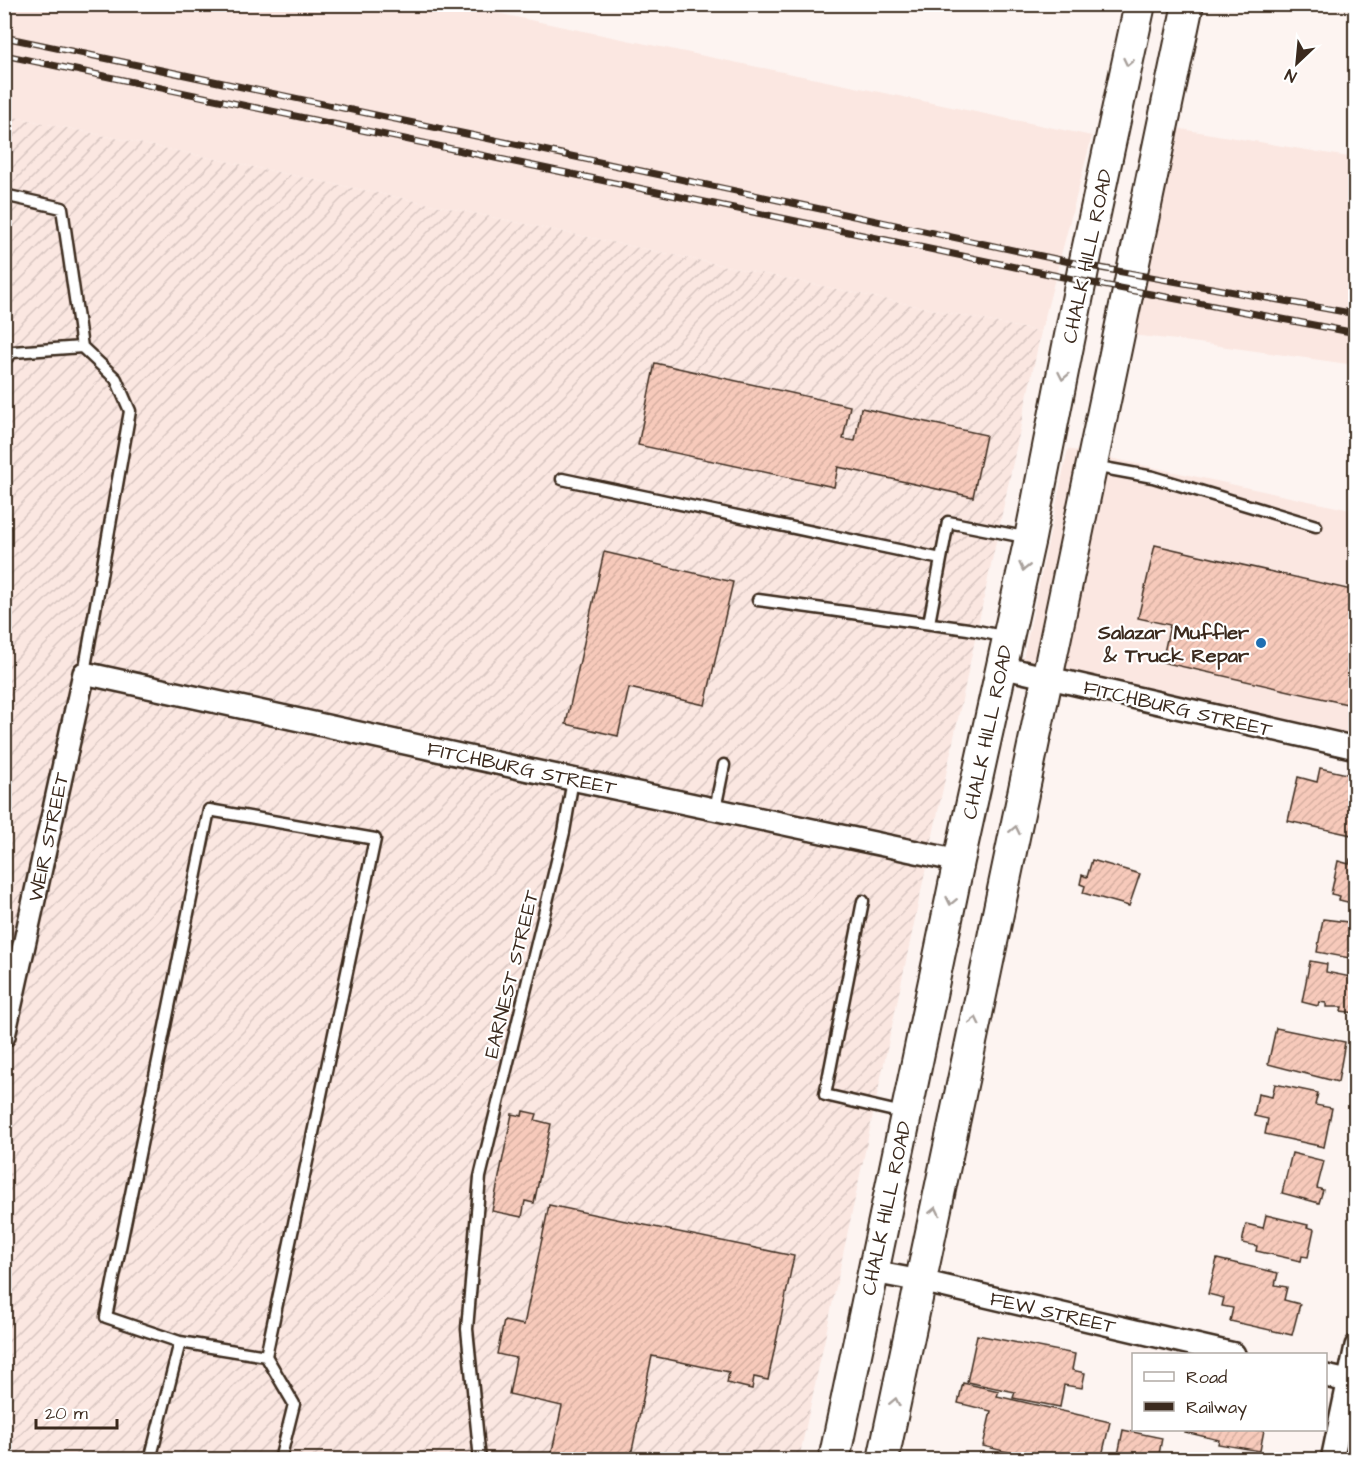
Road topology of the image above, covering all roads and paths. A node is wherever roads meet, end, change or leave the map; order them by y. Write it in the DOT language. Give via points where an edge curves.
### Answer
graph roads {
  1 [pos="1140,4"];
  2 [pos="1188,4"];
  3 [pos="4,195"];
  4 [pos="82,346"];
  5 [pos="4,360"];
  6 [pos="1093,466"];
  7 [pos="562,479"];
  8 [pos="1316,526"];
  9 [pos="1030,538"];
  10 [pos="941,559"];
  11 [pos="758,600"];
  12 [pos="929,623"];
  13 [pos="1008,638"];
  14 [pos="1001,668"];
  15 [pos="84,673"];
  16 [pos="1046,678"];
  17 [pos="1356,748"];
  18 [pos="724,765"];
  19 [pos="573,779"];
  20 [pos="715,809"];
  21 [pos="959,861"];
  22 [pos="863,901"];
  23 [pos="4,1036"];
  24 [pos="906,1114"];
  25 [pos="873,1272"];
  26 [pos="921,1281"];
  27 [pos="180,1342"];
  28 [pos="1356,1347"];
  29 [pos="1230,1353"];
  30 [pos="266,1356"];
  31 [pos="1327,1376"];
  32 [pos="1352,1382"];
  33 [pos="150,1460"];
  34 [pos="280,1460"];
  35 [pos="480,1460"];
  36 [pos="834,1460"];
  37 [pos="883,1460"];
  38 [pos="1332,1460"];
  1 -- 9 [label="street, CHALK HILL ROAD, one-way"];
  2 -- 6 [label="street"];
  3 -- 4 [label="lane" via="62,208"];
  4 -- 5 [label="lane" via="13,352"];
  4 -- 15 [label="lane" via="116,379 130,411"];
  6 -- 8 [label="lane" via="1153,477"];
  6 -- 16 [label="street"];
  7 -- 10 [label="lane"];
  9 -- 10 [label="lane" via="948,522"];
  9 -- 13 [label="street, CHALK HILL ROAD, one-way"];
  10 -- 12 [label="lane"];
  11 -- 12 [label="lane"];
  12 -- 13 [label="lane"];
  13 -- 14 [label="street, CHALK HILL ROAD"];
  14 -- 16 [label="street, FITCHBURG STREET"];
  14 -- 21 [label="street, CHALK HILL ROAD"];
  15 -- 19 [label="street, FITCHBURG STREET"];
  15 -- 23 [label="street, WEIR STREET"];
  16 -- 17 [label="street, FITCHBURG STREET"];
  26 -- 16 [label="street, one-way"];
  18 -- 20 [label="lane"];
  19 -- 20 [label="street, FITCHBURG STREET"];
  19 -- 35 [label="lane, EARNEST STREET" via="564,832 480,1177 468,1329"];
  20 -- 21 [label="street, FITCHBURG STREET"];
  21 -- 24 [label="street, CHALK HILL ROAD, one-way"];
  22 -- 24 [label="lane" via="825,1095"];
  24 -- 25 [label="street, CHALK HILL ROAD"];
  25 -- 26 [label="street, FEW STREET"];
  25 -- 36 [label="street, CHALK HILL ROAD"];
  26 -- 29 [label="street, FEW STREET"];
  37 -- 26 [label="street, one-way"];
  27 -- 30 [label="lane"];
  27 -- 30 [label="lane" via="106,1317 209,810 375,839"];
  27 -- 33 [label="lane"];
  28 -- 32 [label="street"];
  30 -- 34 [label="lane" via="294,1404"];
  31 -- 32 [label="street"];
  32 -- 38 [label="street"];
}
